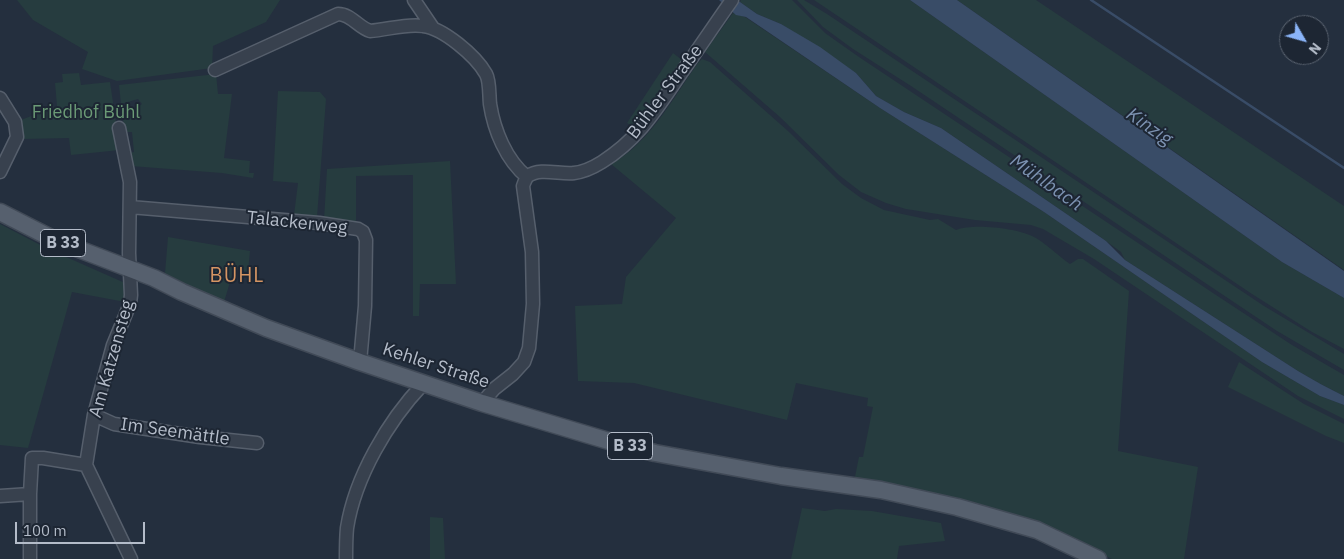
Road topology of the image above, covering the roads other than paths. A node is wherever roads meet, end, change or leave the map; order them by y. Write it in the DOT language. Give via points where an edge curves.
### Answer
graph roads {
  1 [pos="414,0"];
  2 [pos="732,0"];
  3 [pos="433,28"];
  4 [pos="216,70"];
  5 [pos="0,98"];
  6 [pos="120,128"];
  7 [pos="0,172"];
  8 [pos="527,177"];
  9 [pos="130,207"];
  10 [pos="0,212"];
  11 [pos="129,268"];
  12 [pos="360,362"];
  13 [pos="422,384"];
  14 [pos="482,402"];
  15 [pos="94,415"];
  16 [pos="257,443"];
  17 [pos="86,465"];
  18 [pos="30,494"];
  19 [pos="0,496"];
  20 [pos="30,559"];
  21 [pos="130,559"];
  22 [pos="346,559"];
  23 [pos="1098,559"];
  1 -- 3 [label="street"];
  2 -- 8 [label="street, Bühler Straße" via="654,113 623,148 584,170 540,172"];
  3 -- 4 [label="street" via="418,25 370,31 338,14"];
  3 -- 8 [label="street" via="462,47 486,75 492,120 499,138"];
  5 -- 7 [label="street" via="15,122 17,137"];
  6 -- 9 [label="street, Am Katzensteg" via="130,182"];
  8 -- 14 [label="street" via="523,186 532,261 533,304 529,348 524,362"];
  9 -- 11 [label="street, Am Katzensteg"];
  9 -- 12 [label="street, Talackerweg" via="319,223 363,232 366,240 365,306"];
  10 -- 11 [label="main road, Kehler Straße / B 33" via="55,240"];
  11 -- 12 [label="main road, Kehler Straße / B 33" via="266,328"];
  11 -- 15 [label="street, Am Katzensteg" via="130,304 113,345"];
  12 -- 13 [label="main road, Kehler Straße / B 33"];
  13 -- 14 [label="main road, Kehler Straße / B 33"];
  13 -- 22 [label="street" via="384,434 355,495 347,529"];
  14 -- 23 [label="main road, Kehler Straße / B 33" via="655,452 781,476 881,490 957,507 1037,530"];
  15 -- 16 [label="street, Im Seemättle" via="114,424"];
  15 -- 17 [label="street, Am Katzensteg"];
  17 -- 18 [label="street" via="32,458"];
  17 -- 21 [label="street"];
  18 -- 19 [label="street"];
  18 -- 20 [label="street"];
}
